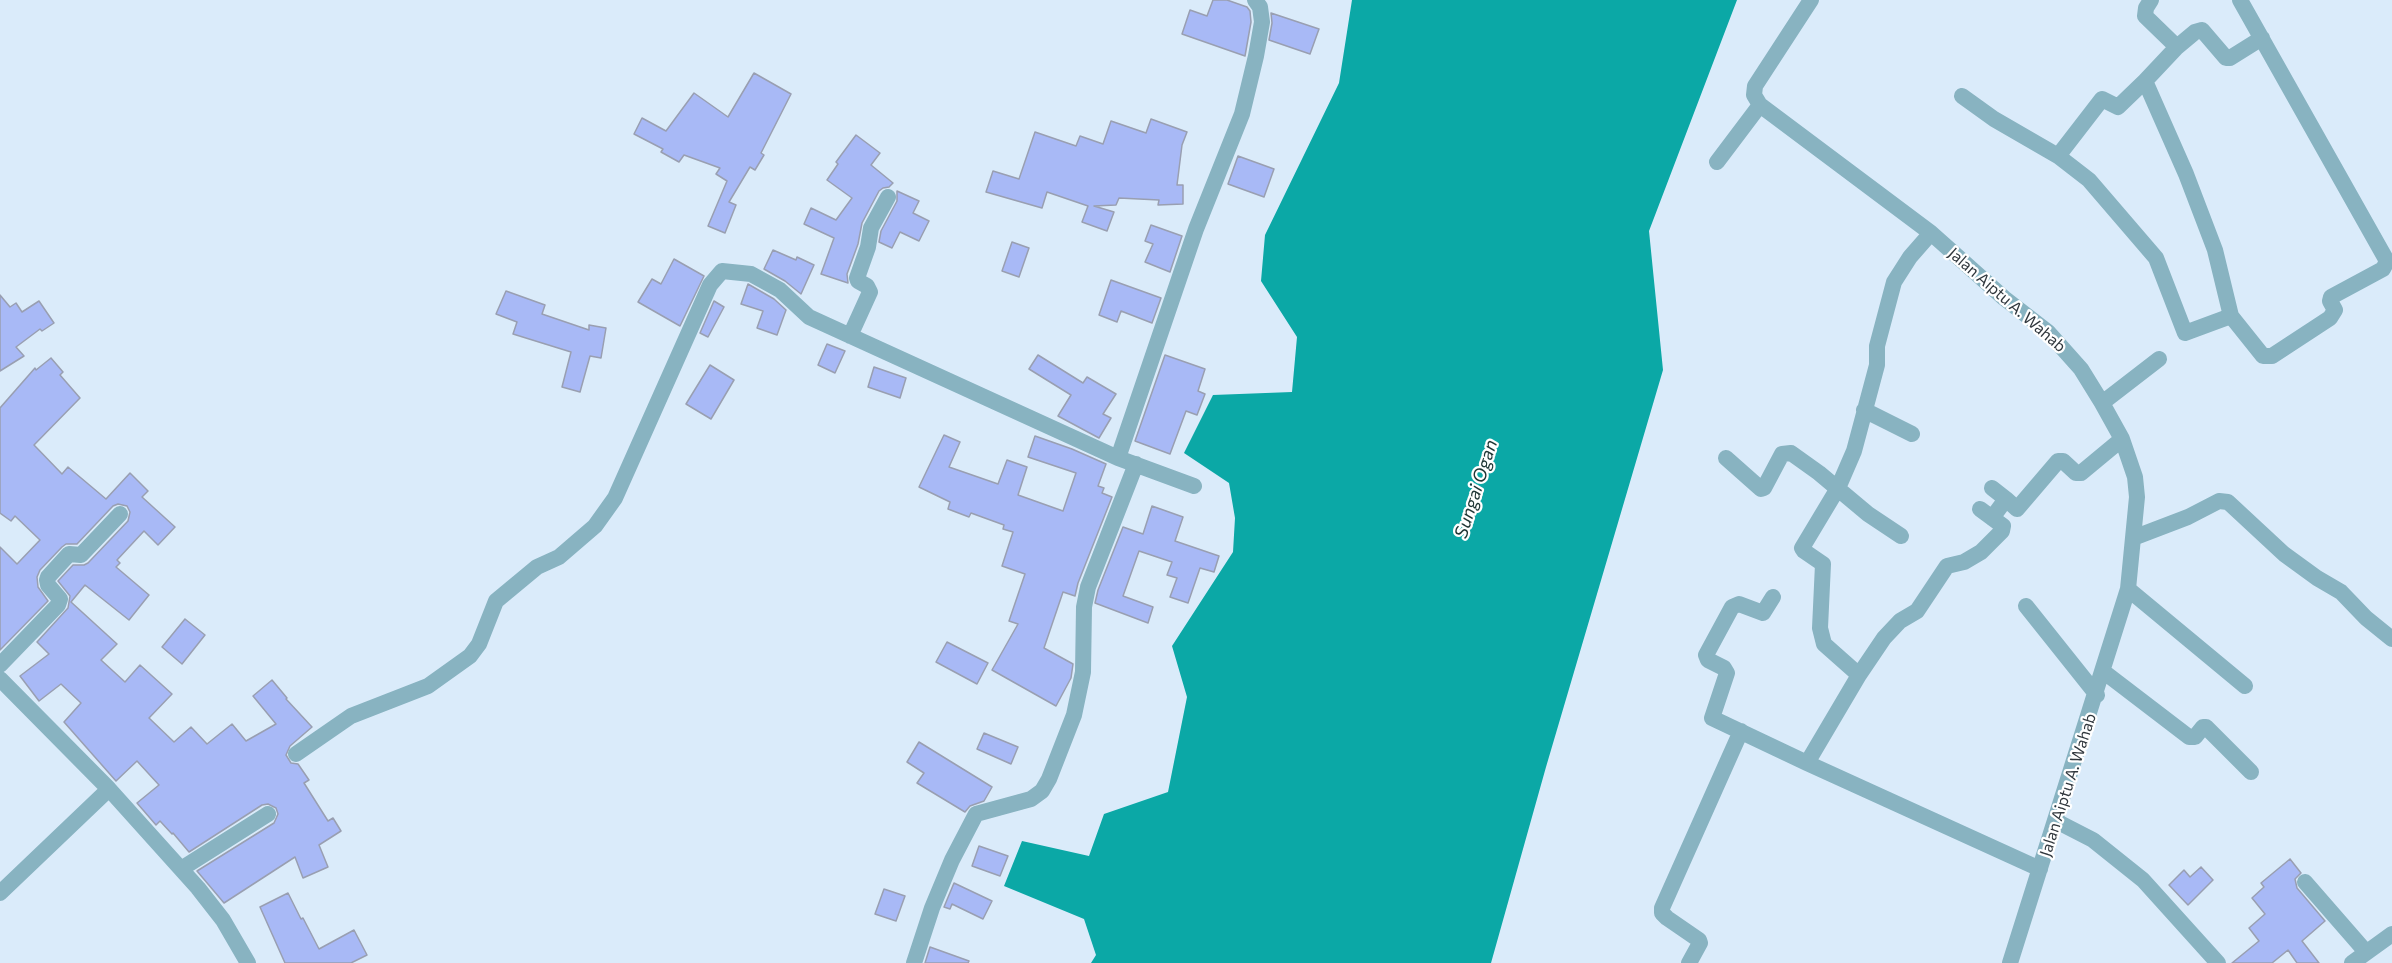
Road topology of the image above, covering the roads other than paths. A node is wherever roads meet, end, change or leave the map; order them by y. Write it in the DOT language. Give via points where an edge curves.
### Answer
graph roads {
  1 [pos="1255,0"];
  2 [pos="1812,0"];
  3 [pos="2151,0"];
  4 [pos="2240,0"];
  5 [pos="2262,38"];
  6 [pos="2177,47"];
  7 [pos="2145,81"];
  8 [pos="1962,96"];
  9 [pos="1760,105"];
  10 [pos="2058,156"];
  11 [pos="1717,162"];
  12 [pos="888,197"];
  13 [pos="1930,233"];
  14 [pos="2231,316"];
  15 [pos="850,336"];
  16 [pos="2159,359"];
  17 [pos="2102,403"];
  18 [pos="1864,410"];
  19 [pos="1912,434"];
  20 [pos="2122,439"];
  21 [pos="1118,458"];
  22 [pos="1726,458"];
  23 [pos="1136,464"];
  24 [pos="1194,486"];
  25 [pos="1838,488"];
  26 [pos="1992,488"];
  27 [pos="2006,499"];
  28 [pos="120,514"];
  29 [pos="1901,536"];
  30 [pos="2133,538"];
  31 [pos="2128,590"];
  32 [pos="1773,597"];
  33 [pos="2026,606"];
  34 [pos="2392,639"];
  35 [pos="0,664"];
  36 [pos="2104,672"];
  37 [pos="1859,675"];
  38 [pos="0,679"];
  39 [pos="2245,686"];
  40 [pos="2097,695"];
  41 [pos="1741,731"];
  42 [pos="296,754"];
  43 [pos="1806,763"];
  44 [pos="2251,772"];
  45 [pos="109,789"];
  46 [pos="268,814"];
  47 [pos="2056,821"];
  48 [pos="2040,868"];
  49 [pos="181,869"];
  50 [pos="2305,882"];
  51 [pos="0,893"];
  52 [pos="2392,934"];
  53 [pos="2366,952"];
  54 [pos="248,963"];
  55 [pos="914,963"];
  56 [pos="1689,963"];
  57 [pos="2010,963"];
  58 [pos="2218,963"];
  59 [pos="2352,963"];
  1 -- 21 [label="street" via="1262,22 1242,114 1210,190"];
  2 -- 9 [label="street" via="1755,86 1754,95"];
  3 -- 6 [label="street" via="2145,16"];
  4 -- 5 [label="street"];
  5 -- 6 [label="street" via="2230,58 2202,30"];
  5 -- 14 [label="street" via="2387,261 2382,269 2331,297 2335,310 2330,318 2272,356 2263,356"];
  6 -- 7 [label="street"];
  7 -- 10 [label="street" via="2118,107 2103,99"];
  7 -- 14 [label="street" via="2215,250"];
  8 -- 10 [label="street"];
  9 -- 11 [label="street"];
  9 -- 13 [label="street, Jalan Aiptu A. Wahab"];
  10 -- 14 [label="street" via="2089,180 2156,258 2182,331 2187,333"];
  12 -- 15 [label="street" via="871,228 857,278 870,292"];
  13 -- 17 [label="street, Jalan Aiptu A. Wahab" via="2048,332 2081,369"];
  13 -- 18 [label="street" via="1894,282"];
  15 -- 21 [label="street"];
  15 -- 42 [label="street" via="809,317 791,299 762,280 740,272 720,272 710,285 615,498 595,526 496,601 479,644 470,656 428,686 351,716"];
  16 -- 17 [label="street"];
  17 -- 20 [label="street, Jalan Aiptu A. Wahab"];
  18 -- 19 [label="street"];
  18 -- 25 [label="street" via="1854,451"];
  20 -- 27 [label="street" via="2081,473 2063,461 2053,464 2017,509"];
  20 -- 30 [label="street, Jalan Aiptu A. Wahab" via="2137,497"];
  21 -- 23 [label="street"];
  22 -- 25 [label="street" via="1761,489 1782,454 1791,453"];
  23 -- 24 [label="street"];
  23 -- 55 [label="street" via="1088,587 1083,672 1074,715 1049,779 1031,799 978,813 932,908"];
  25 -- 29 [label="street"];
  25 -- 37 [label="street" via="1803,550 1824,564 1820,628 1824,644"];
  26 -- 27 [label="street"];
  27 -- 37 [label="street" via="1986,514 2003,526 2002,531 1981,552 1947,566 1917,611 1900,621 1884,638"];
  28 -- 35 [label="street" via="81,555 69,554 48,577 48,585 60,599 58,605"];
  30 -- 31 [label="street, Jalan Aiptu A. Wahab"];
  30 -- 34 [label="street" via="2219,501 2228,502 2284,554 2341,592"];
  31 -- 36 [label="street, Jalan Aiptu A. Wahab"];
  31 -- 39 [label="street"];
  32 -- 41 [label="street" via="1763,613 1739,604 1732,607 1706,655 1727,674 1712,718"];
  33 -- 40 [label="street"];
  36 -- 40 [label="street, Jalan Aiptu A. Wahab"];
  36 -- 44 [label="street" via="2189,737 2195,737 2206,727"];
  37 -- 43 [label="street"];
  38 -- 45 [label="street"];
  40 -- 47 [label="street, Jalan Aiptu A. Wahab"];
  41 -- 43 [label="street"];
  41 -- 56 [label="street" via="1662,908 1666,918 1699,940"];
  43 -- 48 [label="street"];
  45 -- 49 [label="street"];
  45 -- 51 [label="street"];
  46 -- 49 [label="street"];
  47 -- 48 [label="street, Jalan Aiptu A. Wahab"];
  47 -- 58 [label="street" via="2093,840 2143,880"];
  48 -- 57 [label="street, Jalan Aiptu A. Wahab"];
  49 -- 54 [label="street" via="223,920"];
  50 -- 53 [label="street"];
  52 -- 53 [label="street"];
  53 -- 59 [label="street"];
}
